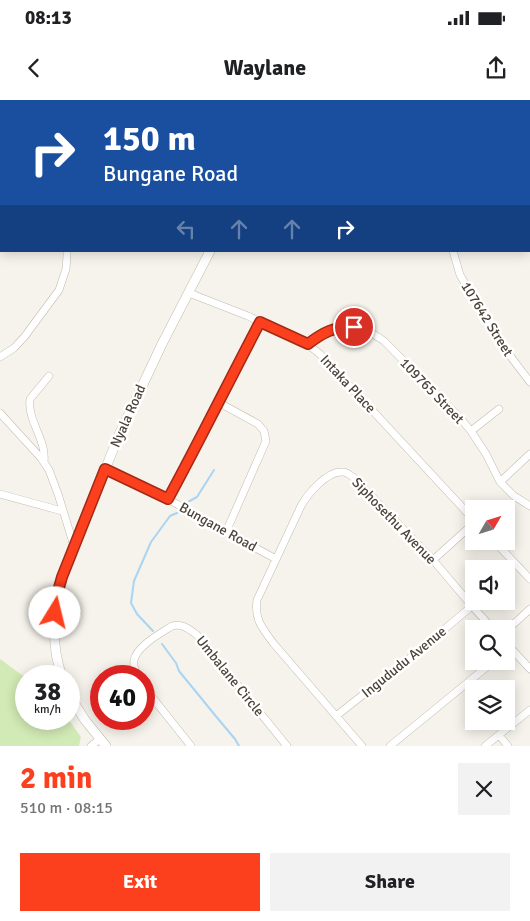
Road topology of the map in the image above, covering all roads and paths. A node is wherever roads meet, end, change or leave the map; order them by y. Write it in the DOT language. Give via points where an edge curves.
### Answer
graph roads {
  1 [pos="67,252"];
  2 [pos="210,252"];
  3 [pos="453,252"];
  4 [pos="190,293"];
  5 [pos="260,322"];
  6 [pos="308,344"];
  7 [pos="0,357"];
  8 [pos="49,376"];
  9 [pos="530,382"];
  10 [pos="218,402"];
  11 [pos="499,409"];
  12 [pos="0,413"];
  13 [pos="470,431"];
  14 [pos="530,454"];
  15 [pos="44,462"];
  16 [pos="105,469"];
  17 [pos="500,482"];
  18 [pos="0,494"];
  19 [pos="168,499"];
  20 [pos="530,506"];
  21 [pos="62,511"];
  22 [pos="465,511"];
  23 [pos="465,530"];
  24 [pos="226,532"];
  25 [pos="74,546"];
  26 [pos="503,550"];
  27 [pos="276,559"];
  28 [pos="433,560"];
  29 [pos="530,579"];
  30 [pos="465,598"];
  31 [pos="530,609"];
  32 [pos="467,610"];
  33 [pos="476,610"];
  34 [pos="485,620"];
  35 [pos="515,623"];
  36 [pos="515,654"];
  37 [pos="59,665"];
  38 [pos="134,665"];
  39 [pos="530,669"];
  40 [pos="483,670"];
  41 [pos="155,702"];
  42 [pos="530,710"];
  43 [pos="80,712"];
  44 [pos="336,716"];
  45 [pos="499,735"];
  46 [pos="100,738"];
  47 [pos="91,746"];
  48 [pos="106,746"];
  49 [pos="190,746"];
  50 [pos="287,746"];
  51 [pos="362,746"];
  52 [pos="390,746"];
  53 [pos="485,746"];
  54 [pos="508,746"];
  1 -- 7 [label="street" via="66,269 59,290 25,336"];
  2 -- 4 [label="street, Nyala Road"];
  3 -- 9 [label="street, 107642 Street" via="460,275 493,331"];
  4 -- 5 [label="street, Intaka Place"];
  4 -- 16 [label="street, Nyala Road" via="147,374"];
  5 -- 6 [label="street, Intaka Place"];
  5 -- 10 [label="street"];
  6 -- 13 [label="street, 109765 Street" via="321,334 344,327 372,332"];
  6 -- 22 [label="street, Intaka Place" via="342,376"];
  8 -- 15 [label="street" via="29,403"];
  10 -- 19 [label="street"];
  10 -- 24 [label="street" via="258,424 266,441"];
  11 -- 13 [label="street"];
  12 -- 15 [label="street"];
  13 -- 17 [label="street, 109765 Street"];
  14 -- 17 [label="street"];
  15 -- 21 [label="street" via="53,479"];
  16 -- 19 [label="street, Bungane Road"];
  16 -- 25 [label="street, Nyala Road"];
  17 -- 20 [label="street, 109765 Street"];
  18 -- 21 [label="street"];
  19 -- 24 [label="street, Bungane Road"];
  21 -- 25 [label="street"];
  23 -- 28 [label="street"];
  24 -- 27 [label="street, Bungane Road"];
  25 -- 37 [label="street, Nyala Road" via="56,598 54,634"];
  26 -- 29 [label="street"];
  27 -- 28 [label="street, Siphosethu Avenue" via="306,498 329,476 342,472 353,477"];
  27 -- 44 [label="street, Siphosethu Avenue" via="258,600 257,616 274,644"];
  28 -- 30 [label="street, Siphosethu Avenue"];
  31 -- 35 [label="street"];
  32 -- 44 [label="street, Ingududu Avenue"];
  33 -- 34 [label="street, Siphosethu Avenue"];
  36 -- 39 [label="street"];
  38 -- 50 [label="street, Umbalane Circle" via="139,651 148,643 176,624 184,626 197,635"];
  40 -- 52 [label="street"];
  41 -- 49 [label="street"];
  42 -- 45 [label="street"];
  43 -- 46 [label="street"];
  44 -- 51 [label="street, Siphosethu Avenue"];
  45 -- 53 [label="street"];
  45 -- 54 [label="street"];
  46 -- 47 [label="street"];
  46 -- 48 [label="street"];
}
